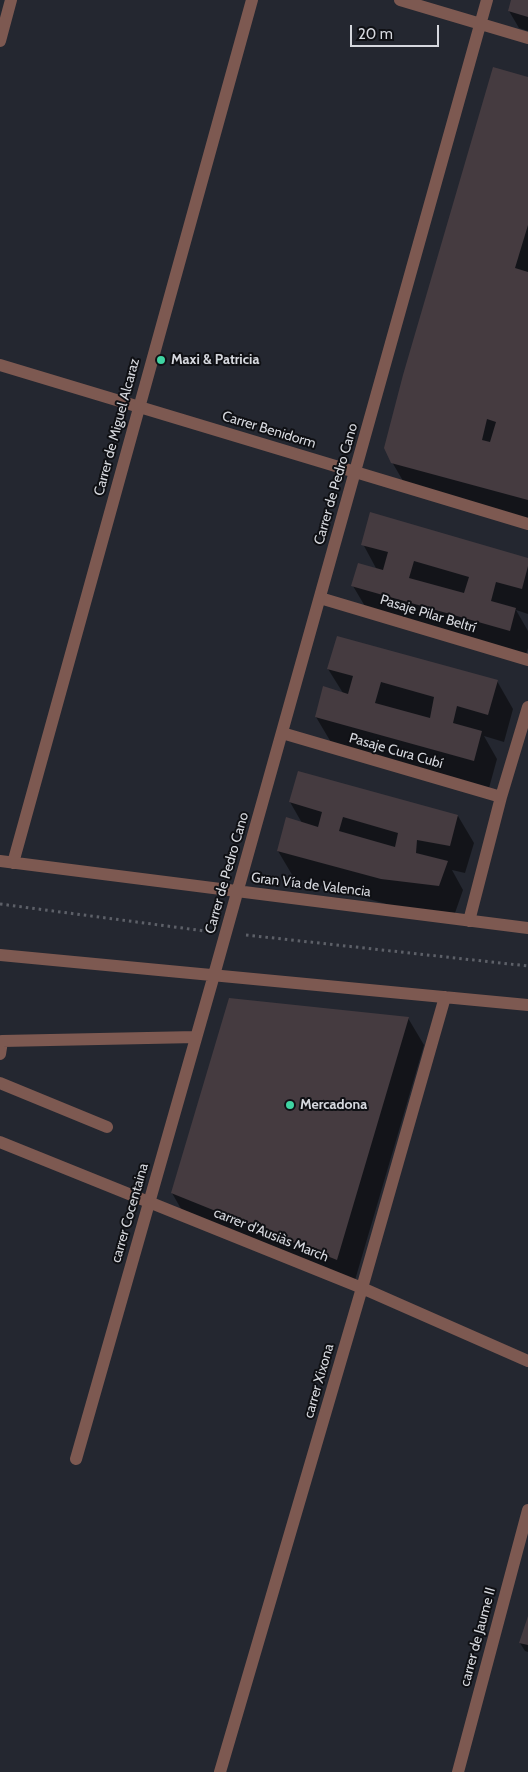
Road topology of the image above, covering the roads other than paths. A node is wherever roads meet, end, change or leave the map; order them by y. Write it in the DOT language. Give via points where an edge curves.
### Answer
graph roads {
  1 [pos="11,0"];
  2 [pos="252,0"];
  3 [pos="400,0"];
  4 [pos="487,0"];
  5 [pos="480,24"];
  6 [pos="528,38"];
  7 [pos="0,41"];
  8 [pos="0,365"];
  9 [pos="138,406"];
  10 [pos="355,471"];
  11 [pos="528,524"];
  12 [pos="320,598"];
  13 [pos="528,660"];
  14 [pos="528,708"];
  15 [pos="282,734"];
  16 [pos="501,797"];
  17 [pos="6,862"];
  18 [pos="238,891"];
  19 [pos="469,921"];
  20 [pos="528,928"];
  21 [pos="0,954"];
  22 [pos="214,975"];
  23 [pos="445,997"];
  24 [pos="528,1005"];
  25 [pos="196,1037"];
  26 [pos="0,1054"];
  27 [pos="0,1083"];
  28 [pos="107,1127"];
  29 [pos="0,1142"];
  30 [pos="149,1202"];
  31 [pos="362,1288"];
  32 [pos="528,1361"];
  33 [pos="76,1459"];
  34 [pos="528,1510"];
  35 [pos="220,1772"];
  36 [pos="458,1772"];
  1 -- 7 [label="street"];
  2 -- 9 [label="street, Carrer de Miguel Alcaraz"];
  3 -- 5 [label="street"];
  4 -- 5 [label="street, Carrer de Pedro Cano"];
  5 -- 6 [label="street"];
  5 -- 10 [label="street, Carrer de Pedro Cano"];
  8 -- 9 [label="street, Carrer Benidorm"];
  9 -- 10 [label="street, Carrer Benidorm"];
  9 -- 17 [label="street, Carrer de Miguel Alcaraz"];
  10 -- 11 [label="street, Carrer Benidorm"];
  10 -- 12 [label="street, Carrer de Pedro Cano"];
  12 -- 13 [label="street, Pasaje Pilar Beltrí"];
  12 -- 15 [label="street, Carrer de Pedro Cano"];
  14 -- 16 [label="street"];
  15 -- 16 [label="street, Pasaje Cura Cubí"];
  15 -- 18 [label="street, Carrer de Pedro Cano"];
  16 -- 19 [label="street"];
  17 -- 18 [label="street, Gran Vía de Valencia"];
  18 -- 19 [label="street, Gran Vía de Valencia"];
  18 -- 22 [label="street, Carrer de Pedro Cano"];
  19 -- 20 [label="street, Gran Vía de Valencia"];
  21 -- 22 [label="street"];
  22 -- 23 [label="street"];
  22 -- 25 [label="street, carrer Cocentaina"];
  23 -- 24 [label="street"];
  23 -- 31 [label="street, carrer Xixona"];
  25 -- 26 [label="street" via="2,1041"];
  25 -- 30 [label="street, carrer Cocentaina"];
  27 -- 28 [label="street"];
  29 -- 30 [label="street, carrer d'Ausiàs March"];
  30 -- 31 [label="street, carrer d'Ausiàs March"];
  30 -- 33 [label="street, carrer Cocentaina"];
  31 -- 32 [label="street, carrer d'Ausiàs March"];
  31 -- 35 [label="street, carrer Xixona"];
  34 -- 36 [label="street, carrer de Jaume II"];
}
